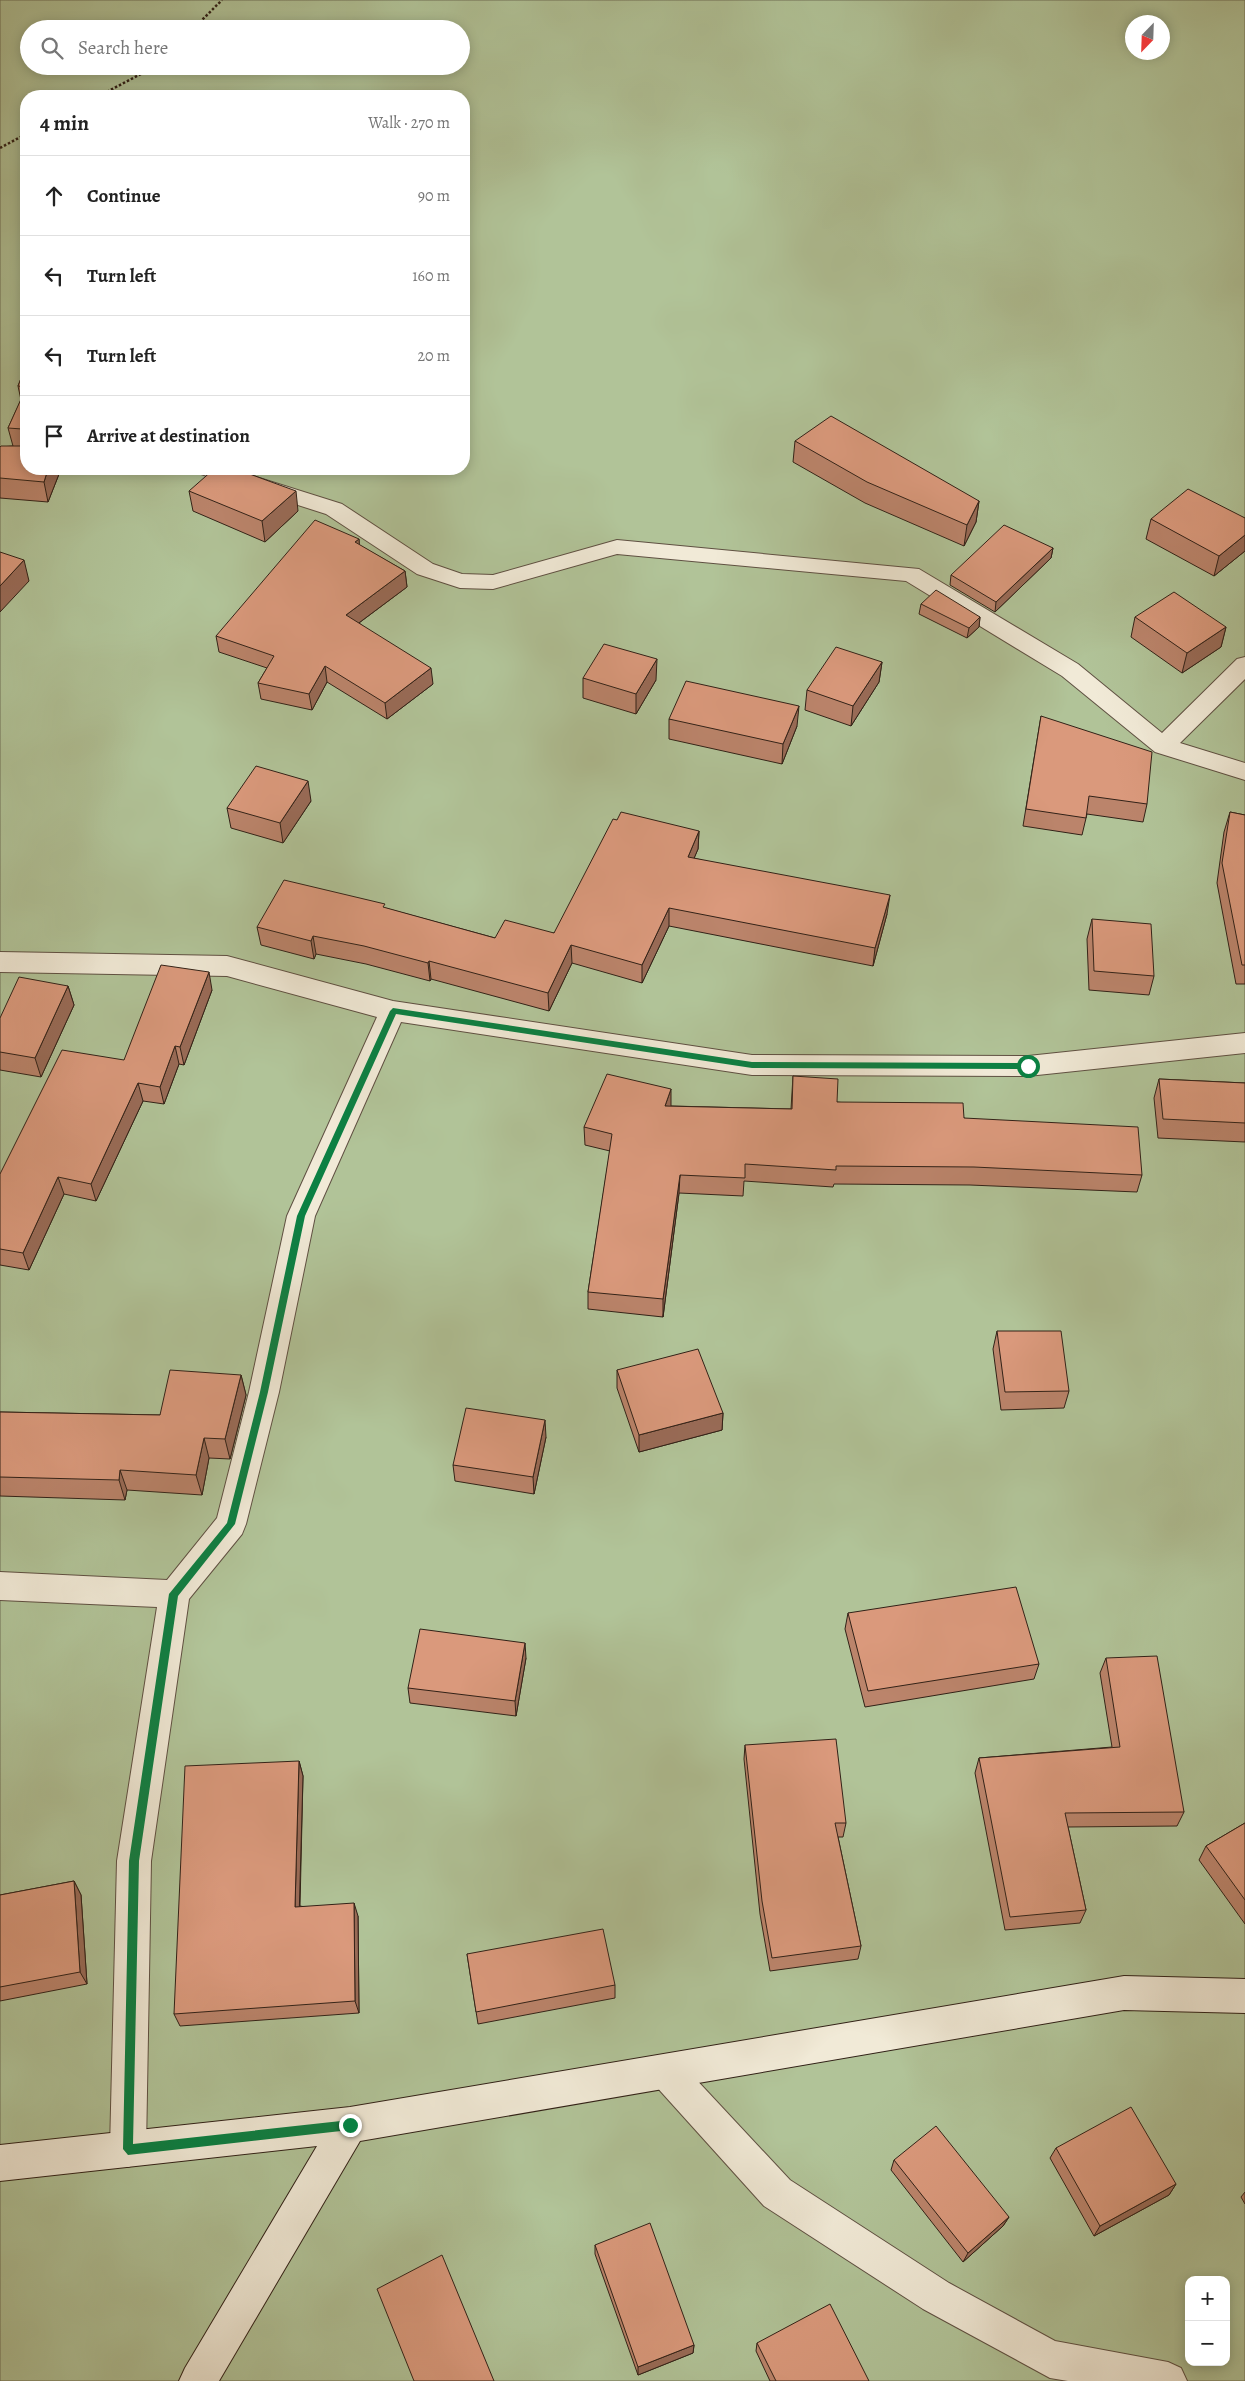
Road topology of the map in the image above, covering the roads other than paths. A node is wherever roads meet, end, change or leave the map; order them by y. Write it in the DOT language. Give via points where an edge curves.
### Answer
graph roads {
  1 [pos="228,475"];
  2 [pos="1245,665"];
  3 [pos="1163,746"];
  4 [pos="1245,772"];
  5 [pos="0,962"];
  6 [pos="393,1011"];
  7 [pos="1245,1044"];
  8 [pos="0,1586"];
  9 [pos="174,1594"];
  10 [pos="1245,1996"];
  11 [pos="666,2072"];
  12 [pos="350,2125"];
  13 [pos="128,2149"];
  14 [pos="0,2163"];
  15 [pos="198,2381"];
  16 [pos="1168,2381"];
  1 -- 3 [label="street" via="334,509 425,569 460,581 493,582 617,547 911,574 1070,670"];
  2 -- 3 [label="street"];
  3 -- 4 [label="street"];
  5 -- 6 [label="street" via="227,966"];
  6 -- 7 [label="street" via="752,1065 1028,1066"];
  6 -- 9 [label="street" via="301,1216 264,1392 231,1524"];
  8 -- 9 [label="street"];
  9 -- 13 [label="street" via="134,1861"];
  10 -- 11 [label="street" via="1124,1993"];
  11 -- 12 [label="street"];
  11 -- 16 [label="street" via="777,2193 936,2296 1050,2359"];
  12 -- 13 [label="street"];
  12 -- 15 [label="street"];
  13 -- 14 [label="street"];
}
